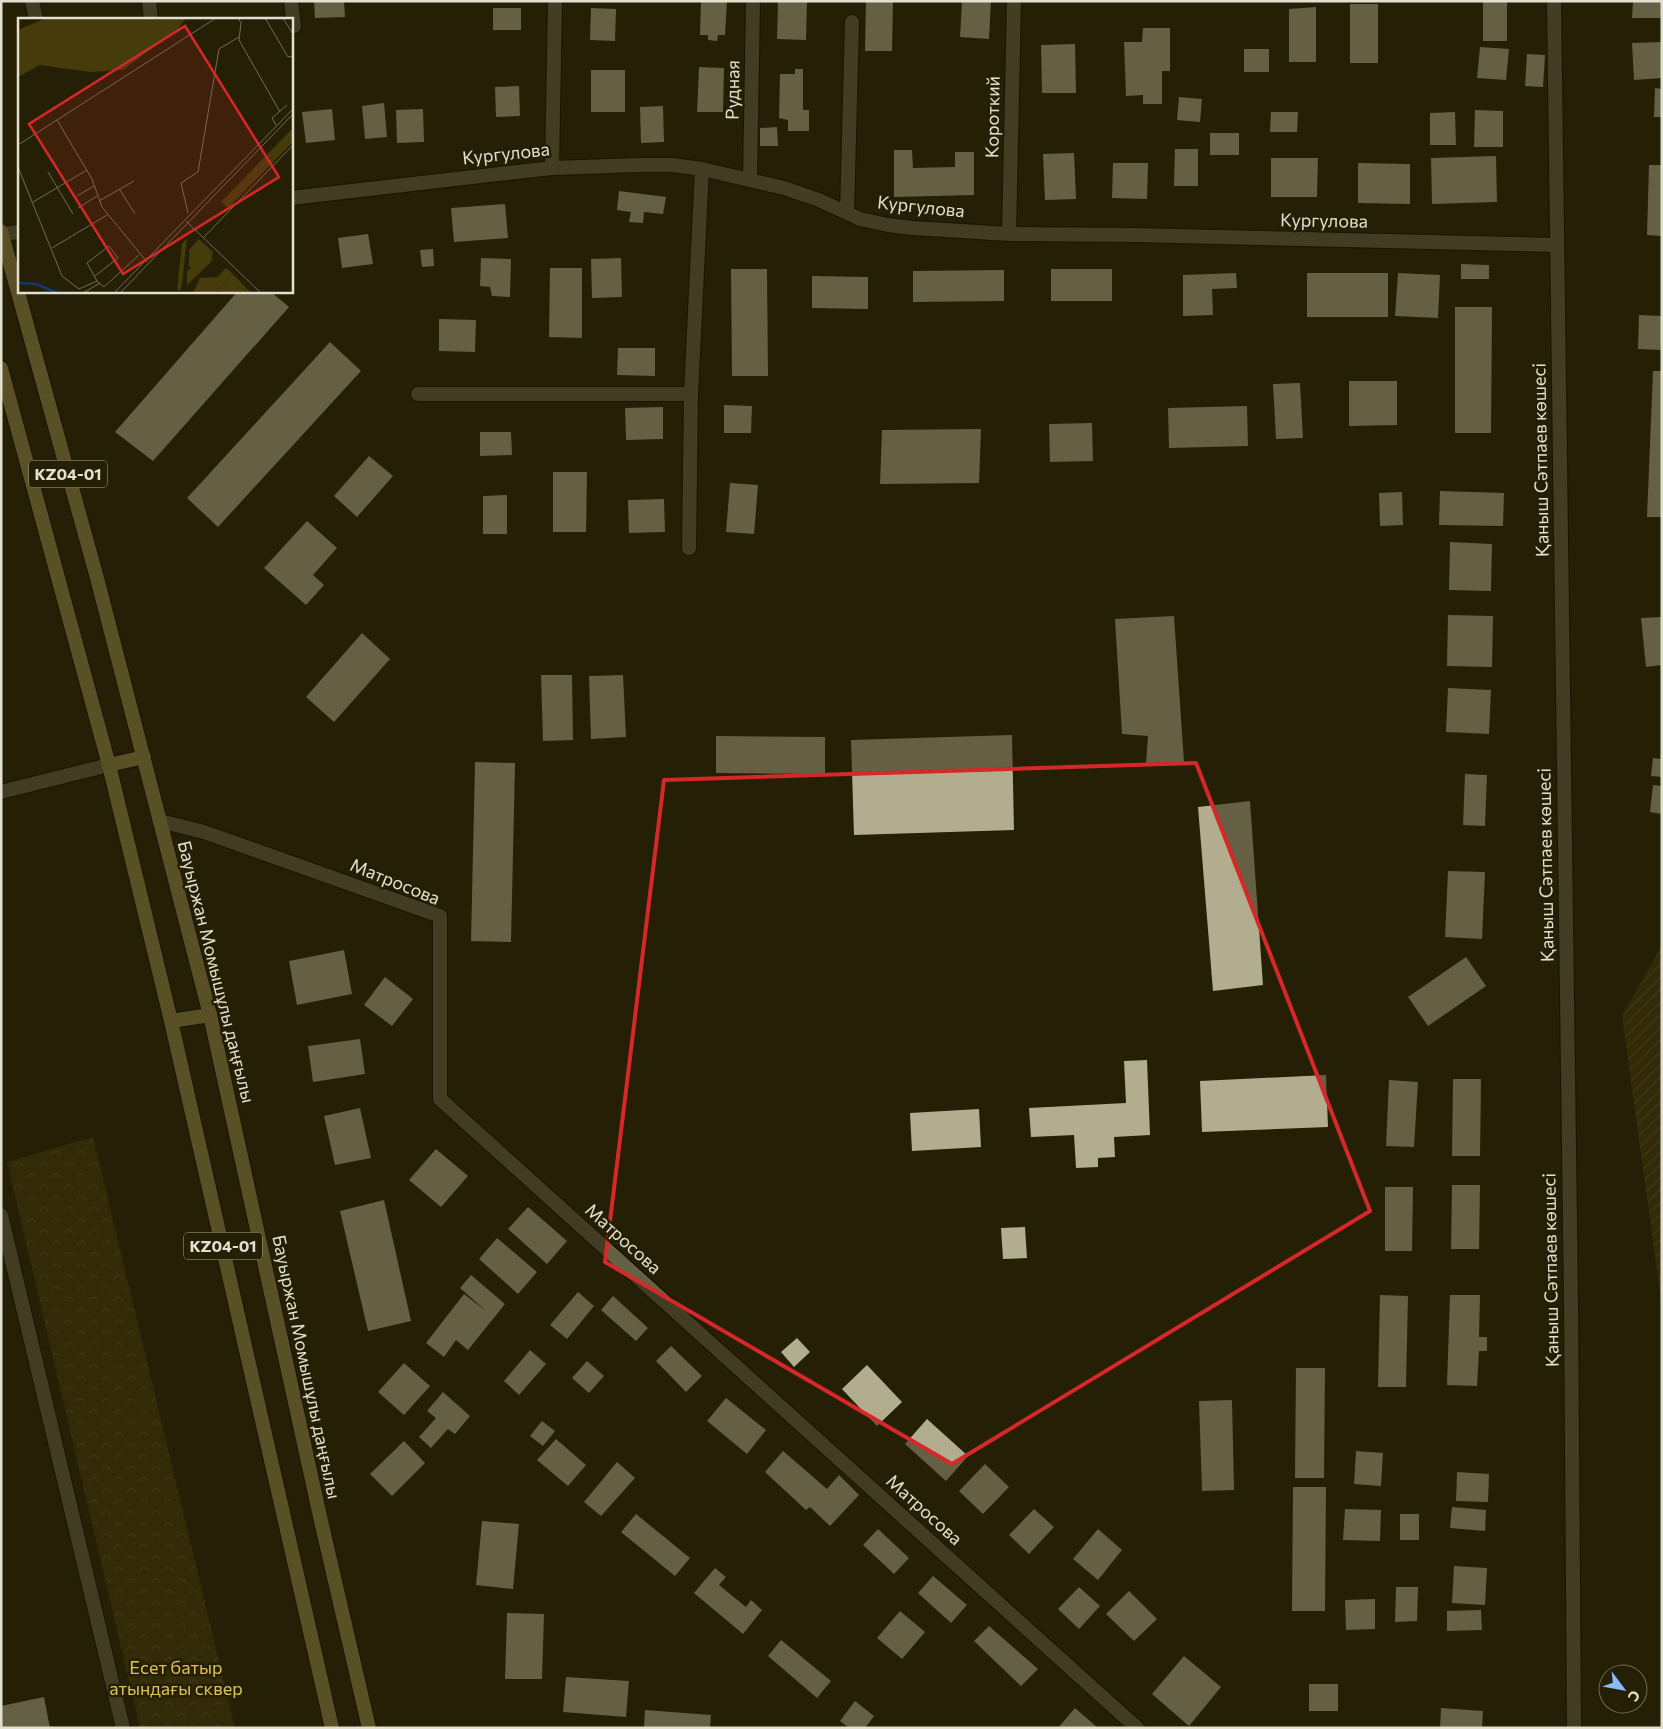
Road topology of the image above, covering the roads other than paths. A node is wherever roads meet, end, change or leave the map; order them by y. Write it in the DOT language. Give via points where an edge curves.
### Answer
graph roads {
  1 [pos="32,1"];
  2 [pos="149,1"];
  3 [pos="292,1"];
  4 [pos="555,1"];
  5 [pos="753,1"];
  6 [pos="1014,1"];
  7 [pos="1554,1"];
  8 [pos="36,18"];
  9 [pos="151,18"];
  10 [pos="852,22"];
  11 [pos="292,26"];
  12 [pos="552,168"];
  13 [pos="702,169"];
  14 [pos="750,180"];
  15 [pos="292,198"];
  16 [pos="847,213"];
  17 [pos="18,232"];
  18 [pos="1,233"];
  19 [pos="1009,234"];
  20 [pos="1557,245"];
  21 [pos="1,368"];
  22 [pos="418,394"];
  23 [pos="691,394"];
  24 [pos="689,548"];
  25 [pos="144,756"];
  26 [pos="108,765"];
  27 [pos="1,792"];
  28 [pos="160,821"];
  29 [pos="210,1015"];
  30 [pos="171,1021"];
  31 [pos="1,1215"];
  32 [pos="123,1728"];
  33 [pos="332,1728"];
  34 [pos="369,1728"];
  35 [pos="1137,1728"];
  36 [pos="1574,1728"];
  1 -- 8 [label="street"];
  2 -- 9 [label="street"];
  3 -- 11 [label="street"];
  4 -- 12 [label="street"];
  5 -- 14 [label="street, Рудная"];
  6 -- 19 [label="street, Короткий"];
  7 -- 20 [label="street, Қаныш Сәтпаев көшесі"];
  10 -- 16 [label="street"];
  12 -- 13 [label="street, Кургулова" via="672,165"];
  12 -- 15 [label="street, Кургулова"];
  13 -- 14 [label="street, Кургулова"];
  13 -- 23 [label="street"];
  14 -- 16 [label="street, Кургулова" via="811,197"];
  16 -- 19 [label="street, Кургулова" via="888,225"];
  17 -- 18 [label="street"];
  18 -- 25 [label="main road, Бауыржан Момышұлы даңғылы / KZ04-01"];
  19 -- 20 [label="street, Кургулова"];
  20 -- 36 [label="street, Қаныш Сәтпаев көшесі"];
  21 -- 26 [label="main road, KZ04-01"];
  22 -- 23 [label="street"];
  23 -- 24 [label="street"];
  25 -- 26 [label="main road"];
  25 -- 28 [label="main road, Бауыржан Момышұлы даңғылы / KZ04-01"];
  26 -- 27 [label="street"];
  26 -- 30 [label="main road, KZ04-01"];
  28 -- 29 [label="main road, Бауыржан Момышұлы даңғылы / KZ04-01"];
  28 -- 35 [label="street, Матросова" via="204,832 440,916 440,1098"];
  29 -- 30 [label="main road"];
  29 -- 34 [label="main road, Бауыржан Момышұлы даңғылы / KZ04-01" via="316,1502"];
  30 -- 33 [label="main road, KZ04-01"];
  31 -- 32 [label="street"];
}
